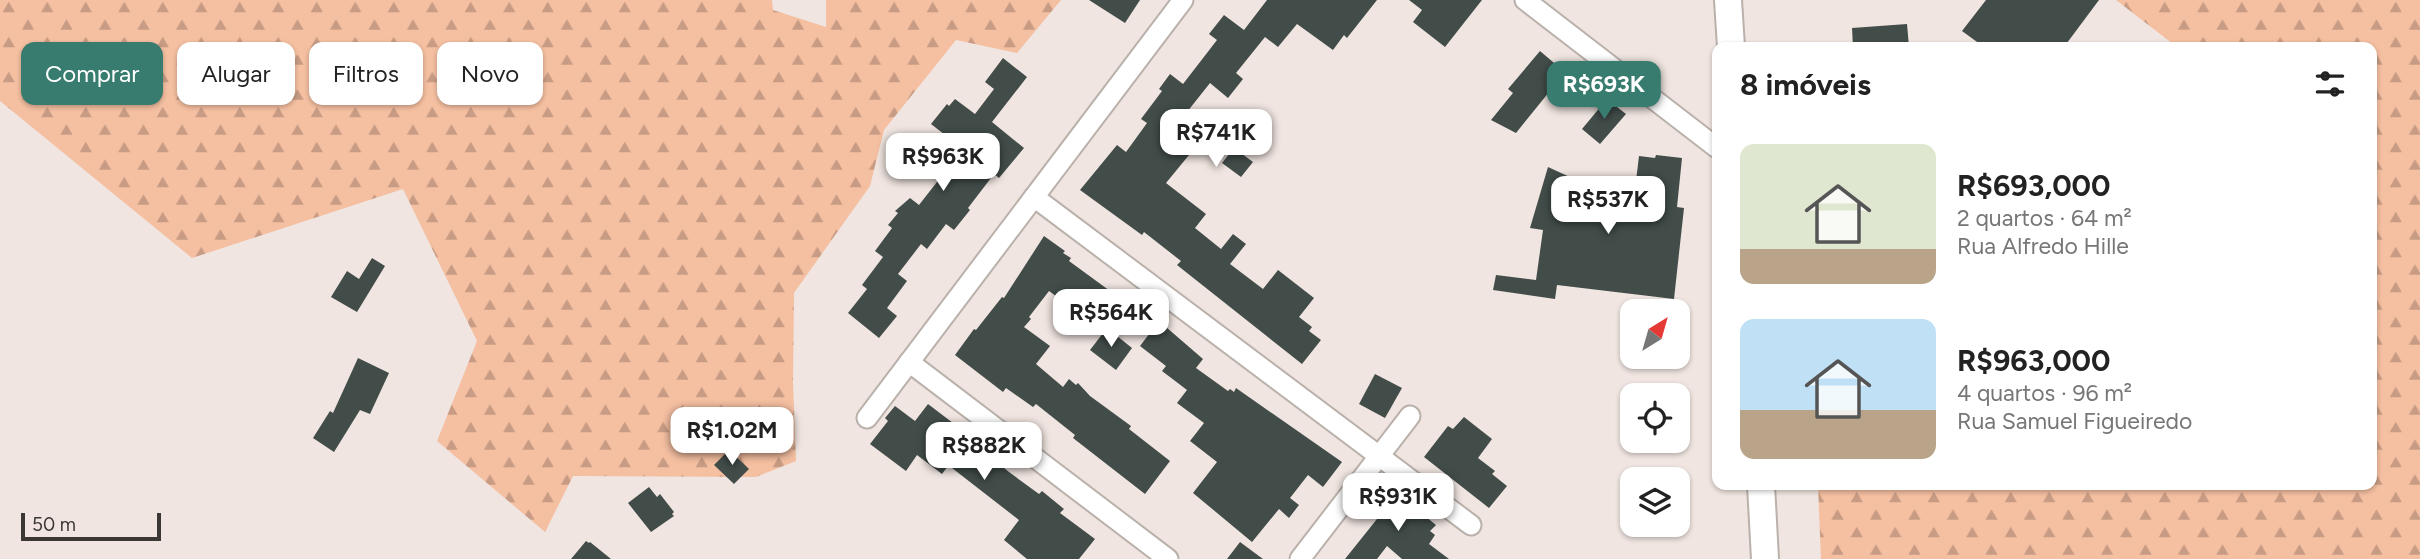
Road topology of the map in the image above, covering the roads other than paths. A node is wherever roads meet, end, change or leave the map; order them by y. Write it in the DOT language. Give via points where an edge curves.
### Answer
graph roads {
  1 [pos="1183,0"];
  2 [pos="1525,0"];
  3 [pos="1728,0"];
  4 [pos="1731,42"];
  5 [pos="1712,144"];
  6 [pos="1034,197"];
  7 [pos="909,362"];
  8 [pos="1410,416"];
  9 [pos="867,418"];
  10 [pos="1379,456"];
  11 [pos="1761,490"];
  12 [pos="1471,525"];
  13 [pos="1168,559"];
  14 [pos="1300,559"];
  15 [pos="1765,559"];
  1 -- 6 [label="street"];
  2 -- 5 [label="street"];
  3 -- 4 [label="main road"];
  6 -- 7 [label="street"];
  6 -- 10 [label="street"];
  7 -- 9 [label="street"];
  7 -- 13 [label="street"];
  8 -- 10 [label="street"];
  10 -- 12 [label="street"];
  10 -- 14 [label="street"];
  11 -- 15 [label="main road"];
}
